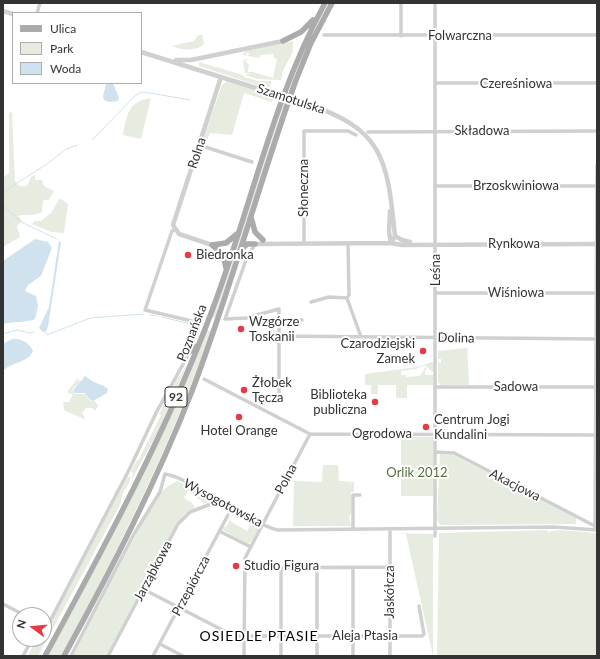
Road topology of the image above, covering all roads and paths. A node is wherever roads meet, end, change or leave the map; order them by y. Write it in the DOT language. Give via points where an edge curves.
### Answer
graph roads {
  1 [pos="332,3"];
  2 [pos="401,3"];
  3 [pos="435,3"];
  4 [pos="324,4"];
  5 [pos="324,35"];
  6 [pos="597,35"];
  7 [pos="401,36"];
  8 [pos="435,36"];
  9 [pos="283,41"];
  10 [pos="142,52"];
  11 [pos="166,59"];
  12 [pos="221,77"];
  13 [pos="435,83"];
  14 [pos="597,83"];
  15 [pos="597,131"];
  16 [pos="368,132"];
  17 [pos="435,132"];
  18 [pos="356,135"];
  19 [pos="199,145"];
  20 [pos="252,162"];
  21 [pos="597,165"];
  22 [pos="435,186"];
  23 [pos="597,186"];
  24 [pos="392,203"];
  25 [pos="251,217"];
  26 [pos="241,225"];
  27 [pos="174,229"];
  28 [pos="389,232"];
  29 [pos="395,236"];
  30 [pos="265,242"];
  31 [pos="410,242"];
  32 [pos="348,243"];
  33 [pos="379,243"];
  34 [pos="391,243"];
  35 [pos="255,244"];
  36 [pos="304,244"];
  37 [pos="433,244"];
  38 [pos="596,244"];
  39 [pos="212,245"];
  40 [pos="239,252"];
  41 [pos="224,276"];
  42 [pos="436,293"];
  43 [pos="596,293"];
  44 [pos="347,298"];
  45 [pos="311,302"];
  46 [pos="279,320"];
  47 [pos="302,320"];
  48 [pos="198,323"];
  49 [pos="279,336"];
  50 [pos="361,337"];
  51 [pos="436,338"];
  52 [pos="596,339"];
  53 [pos="201,341"];
  54 [pos="188,353"];
  55 [pos="204,379"];
  56 [pos="435,387"];
  57 [pos="596,387"];
  58 [pos="280,392"];
  59 [pos="310,434"];
  60 [pos="436,434"];
  61 [pos="596,435"];
  62 [pos="436,452"];
  63 [pos="596,482"];
  64 [pos="360,496"];
  65 [pos="214,501"];
  66 [pos="228,515"];
  67 [pos="580,518"];
  68 [pos="263,524"];
  69 [pos="592,525"];
  70 [pos="353,528"];
  71 [pos="578,528"];
  72 [pos="390,529"];
  73 [pos="436,529"];
  74 [pos="596,530"];
  75 [pos="220,531"];
  76 [pos="435,536"];
  77 [pos="250,547"];
  78 [pos="245,568"];
  79 [pos="281,568"];
  80 [pos="317,568"];
  81 [pos="353,568"];
  82 [pos="390,568"];
  83 [pos="143,589"];
  84 [pos="3,604"];
  85 [pos="419,606"];
  86 [pos="179,608"];
  87 [pos="12,609"];
  88 [pos="52,617"];
  89 [pos="245,636"];
  90 [pos="281,636"];
  91 [pos="317,636"];
  92 [pos="353,636"];
  93 [pos="390,636"];
  94 [pos="160,644"];
  95 [pos="28,647"];
  96 [pos="23,656"];
  97 [pos="45,656"];
  98 [pos="64,656"];
  99 [pos="71,656"];
  100 [pos="108,656"];
  101 [pos="153,656"];
  102 [pos="183,656"];
  103 [pos="244,656"];
  104 [pos="281,656"];
  105 [pos="317,656"];
  106 [pos="353,656"];
  107 [pos="390,656"];
  1 -- 25 [label="main road, Poznańska / 92" via="296,80"];
  2 -- 7 [label="street"];
  3 -- 8 [label="street, Leśna"];
  4 -- 9 [label="main road" via="304,30"];
  4 -- 26 [label="main road, Poznańska / 92" via="290,77"];
  5 -- 7 [label="street, Folwarczna"];
  6 -- 8 [label="street, Folwarczna"];
  7 -- 8 [label="street, Folwarczna"];
  8 -- 13 [label="street, Leśna"];
  9 -- 11 [label="street" via="192,60"];
  10 -- 11 [label="street, Szamotulska"];
  11 -- 12 [label="street, Szamotulska"];
  12 -- 19 [label="street, Rolna"];
  12 -- 24 [label="street, Szamotulska, bridge" via="302,102 343,118 368,139 379,154 385,168"];
  13 -- 14 [label="street, Czereśniowa"];
  13 -- 17 [label="street, Leśna"];
  15 -- 17 [label="street, Składowa"];
  16 -- 17 [label="street, Składowa"];
  17 -- 22 [label="street, Leśna"];
  18 -- 36 [label="street, Słoneczna" via="348,131 304,131"];
  19 -- 20 [label="street"];
  19 -- 27 [label="street, Rolna"];
  21 -- 23 [label="street"];
  22 -- 23 [label="street, Brzoskwiniowa"];
  22 -- 37 [label="street, Leśna"];
  23 -- 38 [label="street"];
  24 -- 28 [label="street, Szamotulska"];
  24 -- 29 [label="street, Szamotulska"];
  25 -- 30 [label="main road" via="255,232"];
  25 -- 40 [label="main road, Poznańska / 92"];
  26 -- 39 [label="main road" via="230,241"];
  26 -- 41 [label="main road, Poznańska / 92"];
  27 -- 39 [label="street" via="179,234"];
  27 -- 48 [label="street, Rolna" via="144,310"];
  28 -- 33 [label="street" via="385,240"];
  28 -- 34 [label="street, Szamotulska"];
  29 -- 31 [label="street"];
  29 -- 34 [label="street"];
  30 -- 35 [label="street, Rynkowa"];
  30 -- 36 [label="street, Rynkowa"];
  31 -- 34 [label="street, Rynkowa"];
  31 -- 37 [label="street, Rynkowa"];
  32 -- 33 [label="street, Rynkowa"];
  32 -- 36 [label="street, Rynkowa"];
  32 -- 44 [label="street"];
  33 -- 34 [label="street, Rynkowa"];
  34 -- 37 [label="street, Rynkowa"];
  35 -- 40 [label="main road" via="246,245"];
  35 -- 46 [label="street, Poznańska" via="246,260 225,319 246,318 279,309"];
  37 -- 38 [label="street, Rynkowa"];
  37 -- 42 [label="street, Leśna"];
  38 -- 43 [label="street"];
  39 -- 41 [label="main road" via="220,251 224,259"];
  40 -- 98 [label="main road, Poznańska / 92" via="204,358 170,445 139,512"];
  41 -- 53 [label="main road, Poznańska / 92"];
  42 -- 43 [label="street, Wiśniowa"];
  42 -- 51 [label="street, Leśna"];
  43 -- 52 [label="street"];
  44 -- 45 [label="street" via="329,297"];
  44 -- 50 [label="street"];
  46 -- 47 [label="street"];
  46 -- 49 [label="street"];
  48 -- 54 [label="street, Poznańska"];
  49 -- 50 [label="street, Dolina"];
  49 -- 58 [label="street"];
  50 -- 51 [label="street, Dolina"];
  51 -- 52 [label="street, Dolina"];
  51 -- 56 [label="street, Leśna"];
  52 -- 57 [label="street"];
  53 -- 54 [label="main road"];
  53 -- 97 [label="main road, Poznańska / 92" via="120,513"];
  54 -- 88 [label="street, Poznańska"];
  55 -- 59 [label="street, Ogrodowa"];
  56 -- 57 [label="street, Sadowa"];
  56 -- 60 [label="street, Leśna"];
  57 -- 61 [label="street"];
  59 -- 60 [label="street, Ogrodowa"];
  59 -- 68 [label="street, Polna"];
  60 -- 61 [label="street, Ogrodowa"];
  60 -- 62 [label="street, Leśna"];
  61 -- 63 [label="street"];
  62 -- 67 [label="street, Akacjowa" via="454,453"];
  62 -- 73 [label="street, Leśna"];
  63 -- 74 [label="street"];
  64 -- 70 [label="street" via="353,495"];
  65 -- 68 [label="street, Wysogotowska"];
  65 -- 83 [label="street, Jarząbkowa" via="190,512 178,524"];
  65 -- 99 [label="street, Wysogotowska" via="209,495 165,474 160,492 134,534"];
  66 -- 75 [label="street, Przepiórcza"];
  67 -- 69 [label="street, Akacjowa"];
  67 -- 71 [label="street"];
  68 -- 70 [label="street, Wysogotowska" via="281,530"];
  68 -- 77 [label="street, Polna"];
  70 -- 72 [label="street, Wysogotowska"];
  71 -- 73 [label="street, Wysogotowska"];
  71 -- 74 [label="street, Wysogotowska"];
  72 -- 73 [label="street, Wysogotowska"];
  72 -- 82 [label="street, Jaskółcza"];
  73 -- 76 [label="street, Leśna"];
  75 -- 77 [label="street"];
  75 -- 86 [label="street, Przepiórcza"];
  77 -- 78 [label="street, Polna" via="245,558"];
  78 -- 79 [label="street"];
  78 -- 89 [label="street, Polna"];
  79 -- 80 [label="street"];
  79 -- 90 [label="street"];
  80 -- 81 [label="street"];
  80 -- 91 [label="street"];
  81 -- 82 [label="street"];
  81 -- 92 [label="street"];
  82 -- 93 [label="street, Jaskółcza"];
  83 -- 86 [label="street, Aleja Ptasia"];
  83 -- 100 [label="street, Jarząbkowa"];
  84 -- 87 [label="street"];
  85 -- 93 [label="street, Aleja Ptasia" via="424,636"];
  86 -- 89 [label="street, Aleja Ptasia" via="229,634"];
  86 -- 94 [label="street, Przepiórcza"];
  89 -- 90 [label="street, Aleja Ptasia"];
  89 -- 103 [label="street, Polna"];
  90 -- 91 [label="street, Aleja Ptasia"];
  90 -- 104 [label="street"];
  91 -- 92 [label="street, Aleja Ptasia"];
  91 -- 105 [label="street"];
  92 -- 93 [label="street, Aleja Ptasia"];
  92 -- 106 [label="street"];
  93 -- 107 [label="street, Jaskółcza"];
  94 -- 101 [label="street, Przepiórcza"];
  94 -- 102 [label="street"];
  95 -- 96 [label="street"];
}
